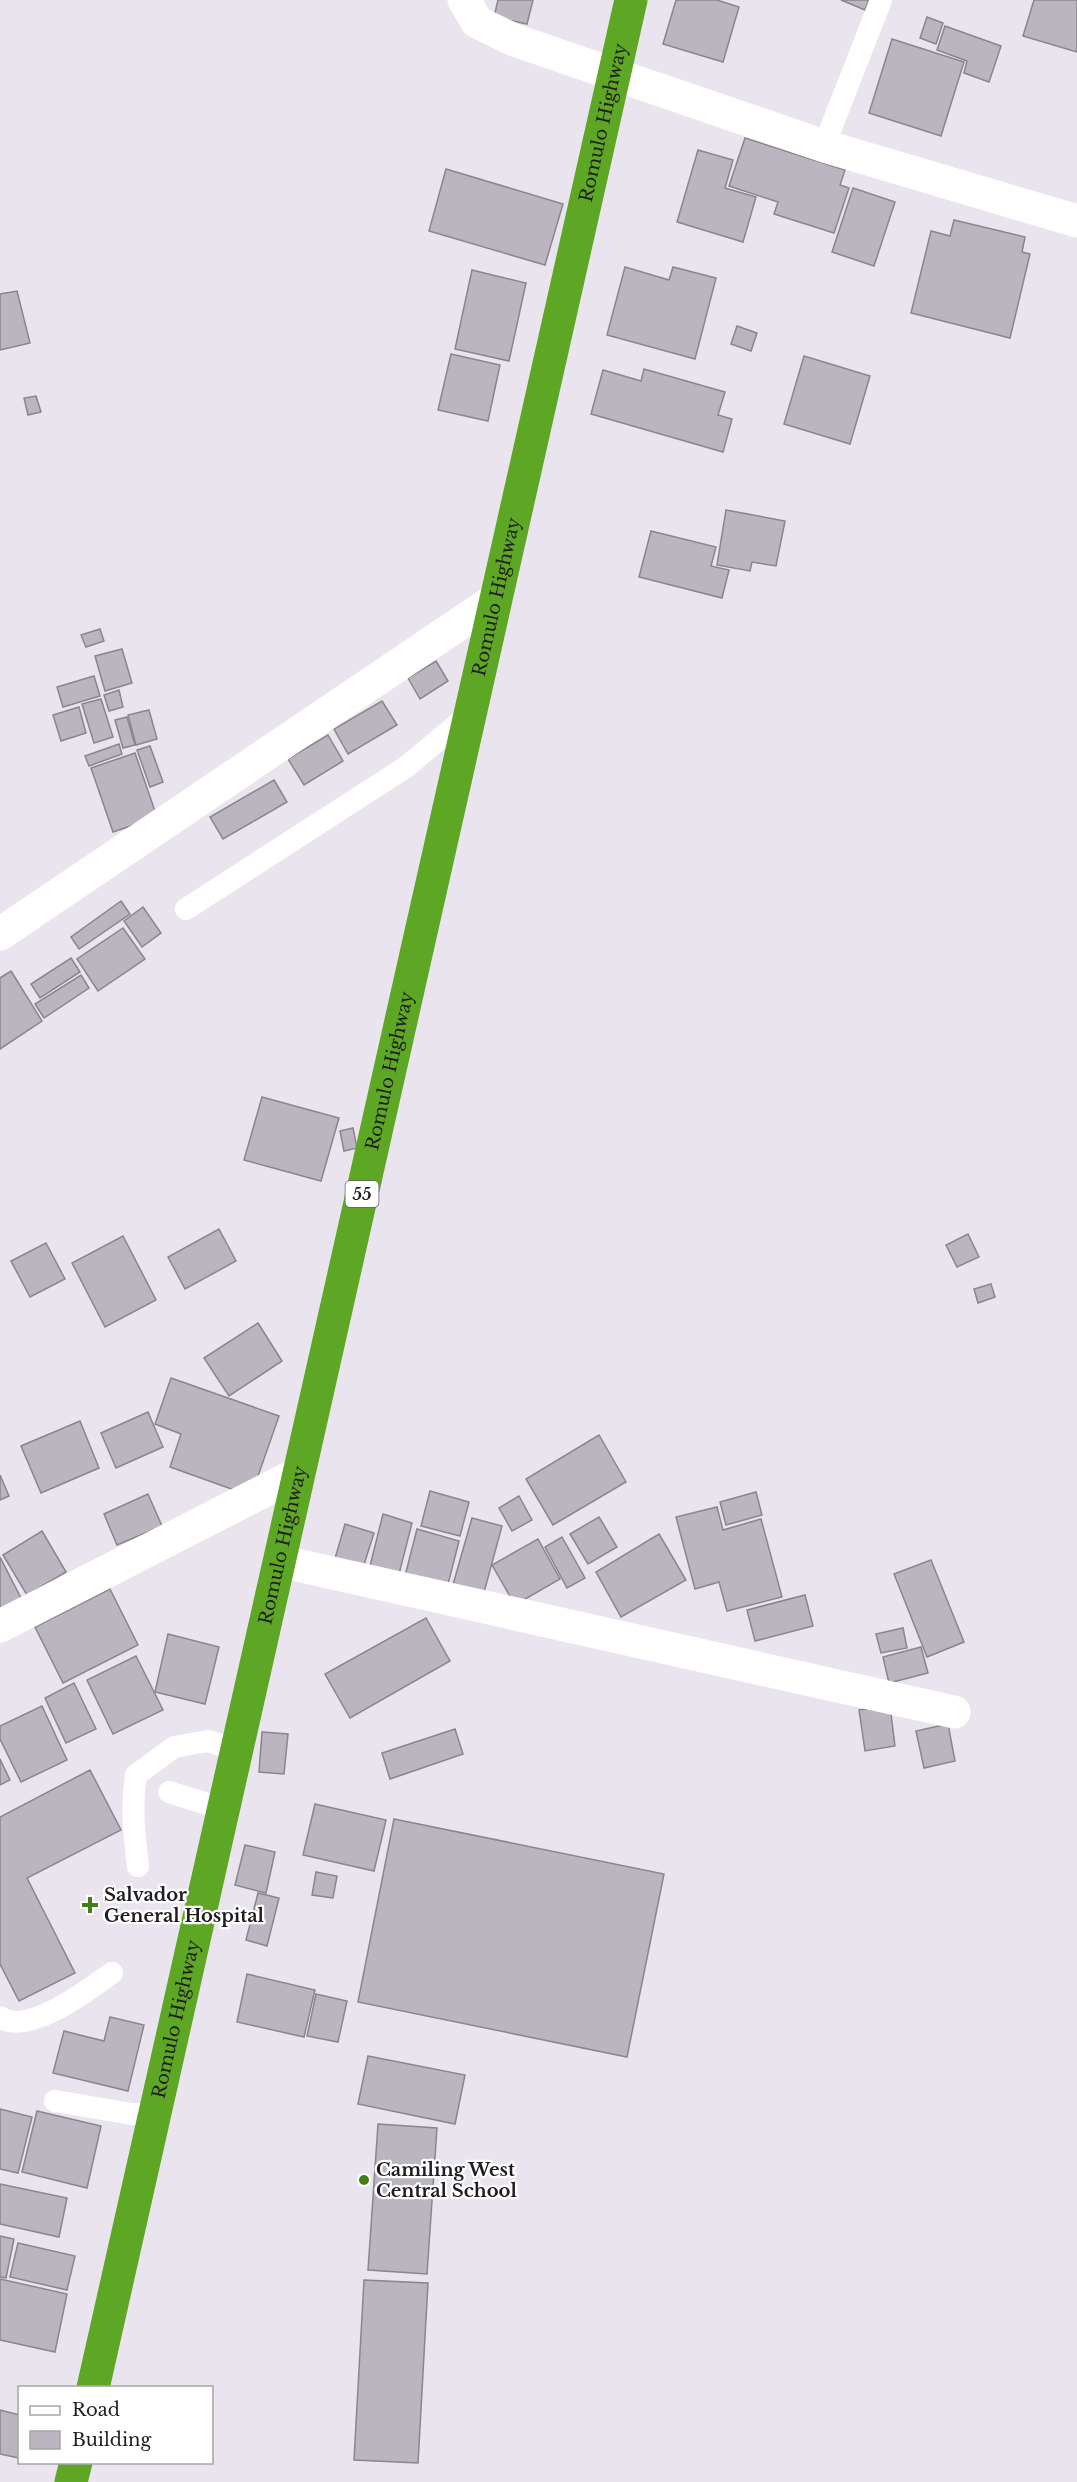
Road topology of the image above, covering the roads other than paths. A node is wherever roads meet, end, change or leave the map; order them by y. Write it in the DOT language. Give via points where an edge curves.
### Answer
graph roads {
  1 [pos="464,0"];
  2 [pos="631,0"];
  3 [pos="881,0"];
  4 [pos="616,75"];
  5 [pos="824,146"];
  6 [pos="1077,221"];
  7 [pos="496,599"];
  8 [pos="471,713"];
  9 [pos="186,909"];
  10 [pos="0,934"];
  11 [pos="299,1473"];
  12 [pos="279,1561"];
  13 [pos="0,1626"];
  14 [pos="954,1712"];
  15 [pos="237,1750"];
  16 [pos="168,1792"];
  17 [pos="223,1809"];
  18 [pos="138,1866"];
  19 [pos="112,1973"];
  20 [pos="0,2017"];
  21 [pos="55,2101"];
  22 [pos="154,2115"];
  23 [pos="93,2386"];
  24 [pos="76,2464"];
  25 [pos="71,2482"];
  1 -- 4 [label="street" via="477,22 514,40"];
  2 -- 4 [label="highway, Romulo Highway / 55"];
  3 -- 5 [label="lane"];
  4 -- 5 [label="street"];
  4 -- 7 [label="highway, Romulo Highway / 55"];
  5 -- 6 [label="street"];
  7 -- 8 [label="highway, Romulo Highway / 55"];
  7 -- 10 [label="street"];
  8 -- 9 [label="lane" via="406,767"];
  8 -- 11 [label="highway, Romulo Highway / 55"];
  11 -- 12 [label="highway, Romulo Highway / 55"];
  11 -- 13 [label="street"];
  12 -- 14 [label="street"];
  12 -- 15 [label="highway, Romulo Highway / 55"];
  15 -- 17 [label="highway, Romulo Highway / 55"];
  15 -- 18 [label="lane" via="208,1741 174,1747 136,1775 132,1798"];
  16 -- 17 [label="lane"];
  17 -- 22 [label="highway, Romulo Highway / 55"];
  19 -- 20 [label="lane" via="56,2010 25,2021 6,2021"];
  21 -- 22 [label="lane"];
  22 -- 23 [label="highway, Romulo Highway / 55"];
  24 -- 25 [label="highway"];
}
